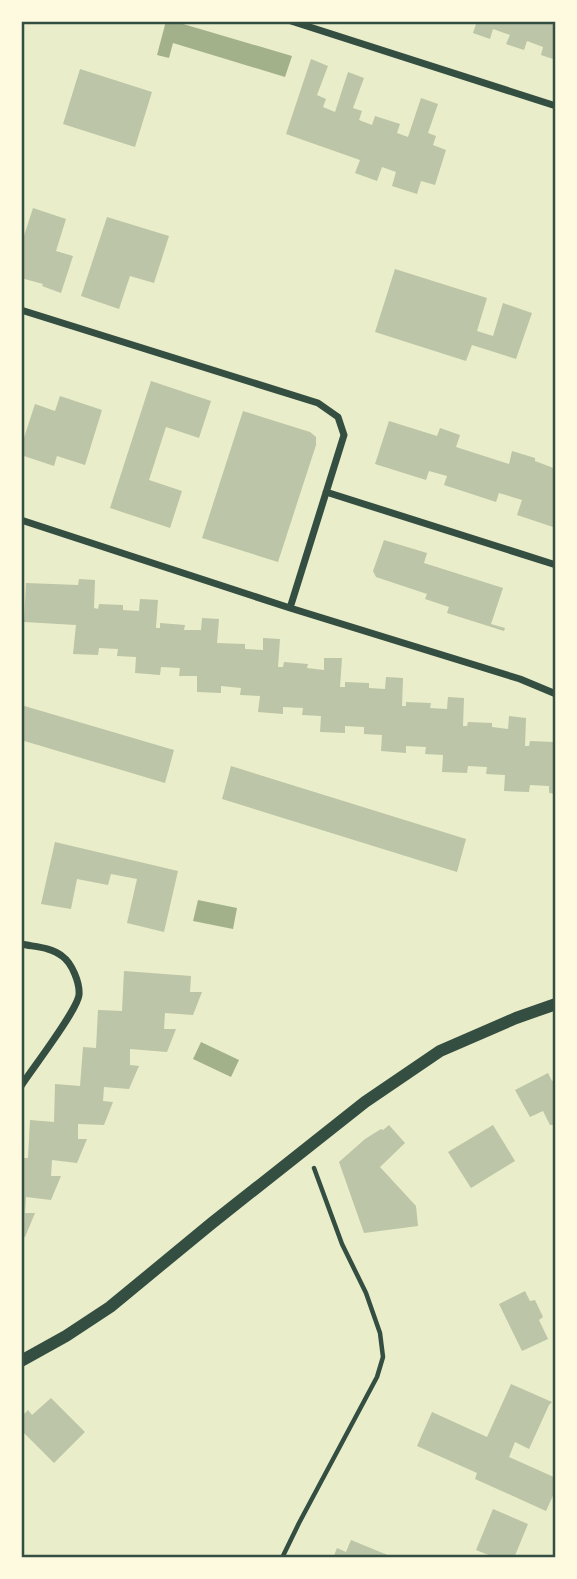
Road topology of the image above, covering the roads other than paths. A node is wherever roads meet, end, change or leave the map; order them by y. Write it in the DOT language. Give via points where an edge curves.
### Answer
graph roads {
  1 [pos="291,21"];
  2 [pos="556,106"];
  3 [pos="21,310"];
  4 [pos="326,492"];
  5 [pos="21,520"];
  6 [pos="556,565"];
  7 [pos="290,608"];
  8 [pos="556,694"];
  9 [pos="21,944"];
  10 [pos="556,1004"];
  11 [pos="21,1086"];
  12 [pos="21,1361"];
  1 -- 2 [label="street"];
  3 -- 4 [label="street" via="318,403 338,417 344,435"];
  4 -- 6 [label="street"];
  4 -- 7 [label="street"];
  5 -- 7 [label="street"];
  7 -- 8 [label="street"];
  9 -- 11 [label="street" via="63,956 70,964 79,996"];
  10 -- 12 [label="street" via="440,1051 365,1102 110,1307"];
}
